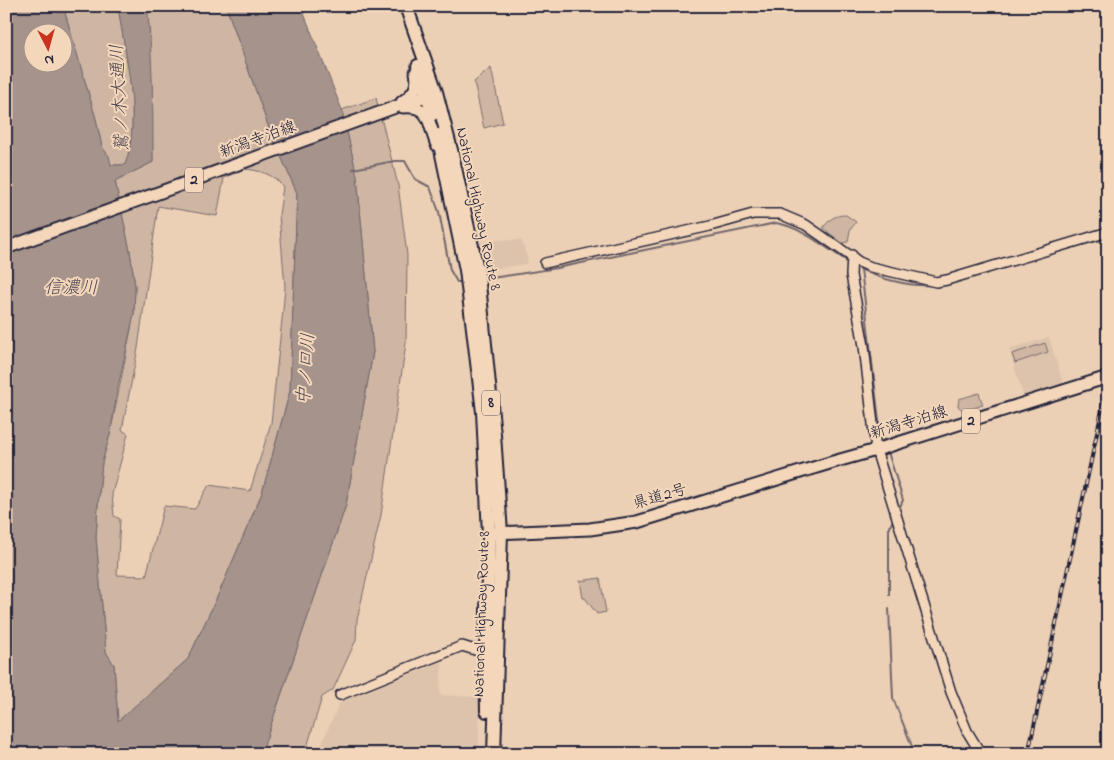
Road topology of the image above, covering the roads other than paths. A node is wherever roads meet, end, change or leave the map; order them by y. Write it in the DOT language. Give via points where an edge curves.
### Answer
graph roads {
  1 [pos="397,6"];
  2 [pos="406,6"];
  3 [pos="416,61"];
  4 [pos="432,94"];
  5 [pos="394,107"];
  6 [pos="442,150"];
  7 [pos="1108,232"];
  8 [pos="6,248"];
  9 [pos="852,255"];
  10 [pos="544,263"];
  11 [pos="1108,377"];
  12 [pos="876,450"];
  13 [pos="833,462"];
  14 [pos="495,533"];
  15 [pos="492,656"];
  16 [pos="340,695"];
  17 [pos="486,754"];
  18 [pos="494,754"];
  19 [pos="981,754"];
  1 -- 3 [label="highway, National Highway Route 8 / 8"];
  2 -- 4 [label="highway, National Highway Route 8 / 8"];
  3 -- 4 [label="highway, National Highway Route 8 / 8"];
  3 -- 5 [label="main road" via="416,88"];
  4 -- 5 [label="main road, 新潟寺泊線 / 2"];
  4 -- 6 [label="highway, National Highway Route 8 / 8"];
  4 -- 14 [label="highway, National Highway Route 8 / 8" via="452,154 478,274 494,435"];
  5 -- 6 [label="main road" via="414,106 425,113 436,144"];
  5 -- 8 [label="main road, 新潟寺泊線 / 2"];
  6 -- 14 [label="highway, National Highway Route 8 / 8" via="466,270"];
  7 -- 9 [label="street" via="936,282 871,267"];
  9 -- 10 [label="street" via="806,225 780,214 753,214"];
  9 -- 12 [label="street" via="851,275 864,346"];
  11 -- 12 [label="main road, 新潟寺泊線 / 2"];
  12 -- 13 [label="main road, 新潟寺泊線 / 2"];
  12 -- 19 [label="street" via="951,692 967,731"];
  13 -- 14 [label="main road, 県道2号 / 2" via="637,522 590,529"];
  14 -- 15 [label="highway, National Highway Route 8 / 8"];
  15 -- 16 [label="street" via="462,646"];
  15 -- 17 [label="highway, National Highway Route 8 / 8"];
  15 -- 18 [label="highway, National Highway Route 8 / 8"];
}
